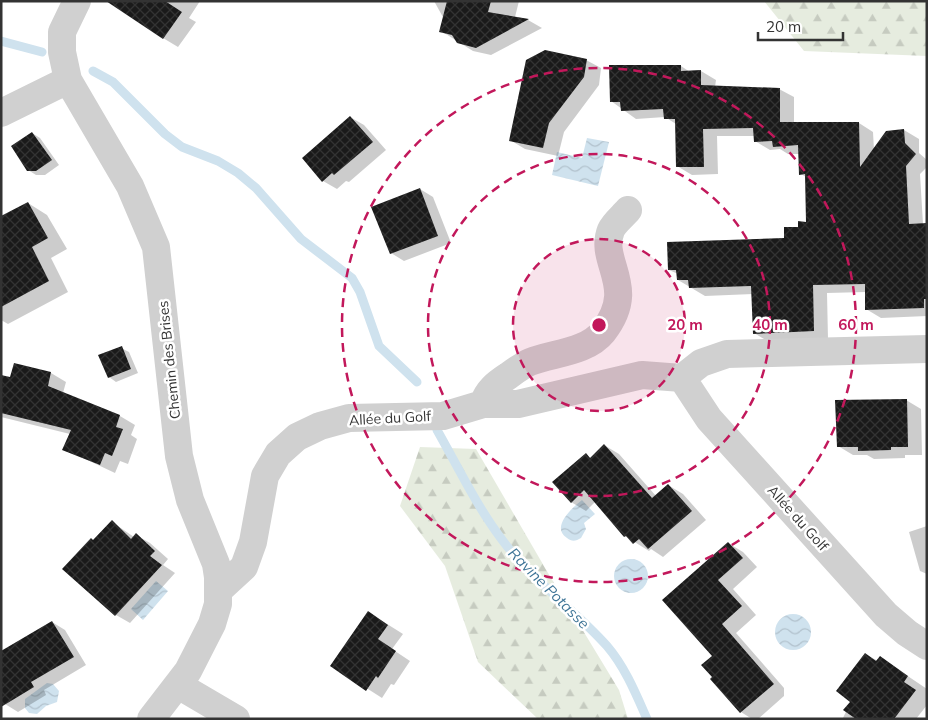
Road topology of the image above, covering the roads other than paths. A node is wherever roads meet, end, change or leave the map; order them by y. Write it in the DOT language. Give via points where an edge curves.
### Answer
graph roads {
  1 [pos="77,1"];
  2 [pos="68,80"];
  3 [pos="1,112"];
  4 [pos="628,210"];
  5 [pos="927,349"];
  6 [pos="682,378"];
  7 [pos="483,404"];
  8 [pos="219,590"];
  9 [pos="927,646"];
  10 [pos="178,685"];
  11 [pos="150,719"];
  12 [pos="236,719"];
  1 -- 2 [label="street, Chemin des Brises" via="62,32"];
  2 -- 3 [label="street"];
  2 -- 8 [label="street, Chemin des Brises" via="130,186 156,247 179,456 190,500 216,564"];
  4 -- 7 [label="street" via="611,230 608,245 619,285 616,312 602,333 587,345 529,362 496,384 486,394"];
  5 -- 6 [label="street" via="727,354 701,363"];
  6 -- 7 [label="street, Allée du Golf" via="642,375 518,404"];
  6 -- 9 [label="street, Allée du Golf" via="709,418 886,615"];
  7 -- 8 [label="street, Allée du Golf" via="443,416 349,418 297,437 278,454 265,476 253,542 244,567"];
  8 -- 10 [label="street, Chemin des Brises" via="212,624"];
  10 -- 11 [label="street, Chemin des Brises"];
  10 -- 12 [label="street"];
}
